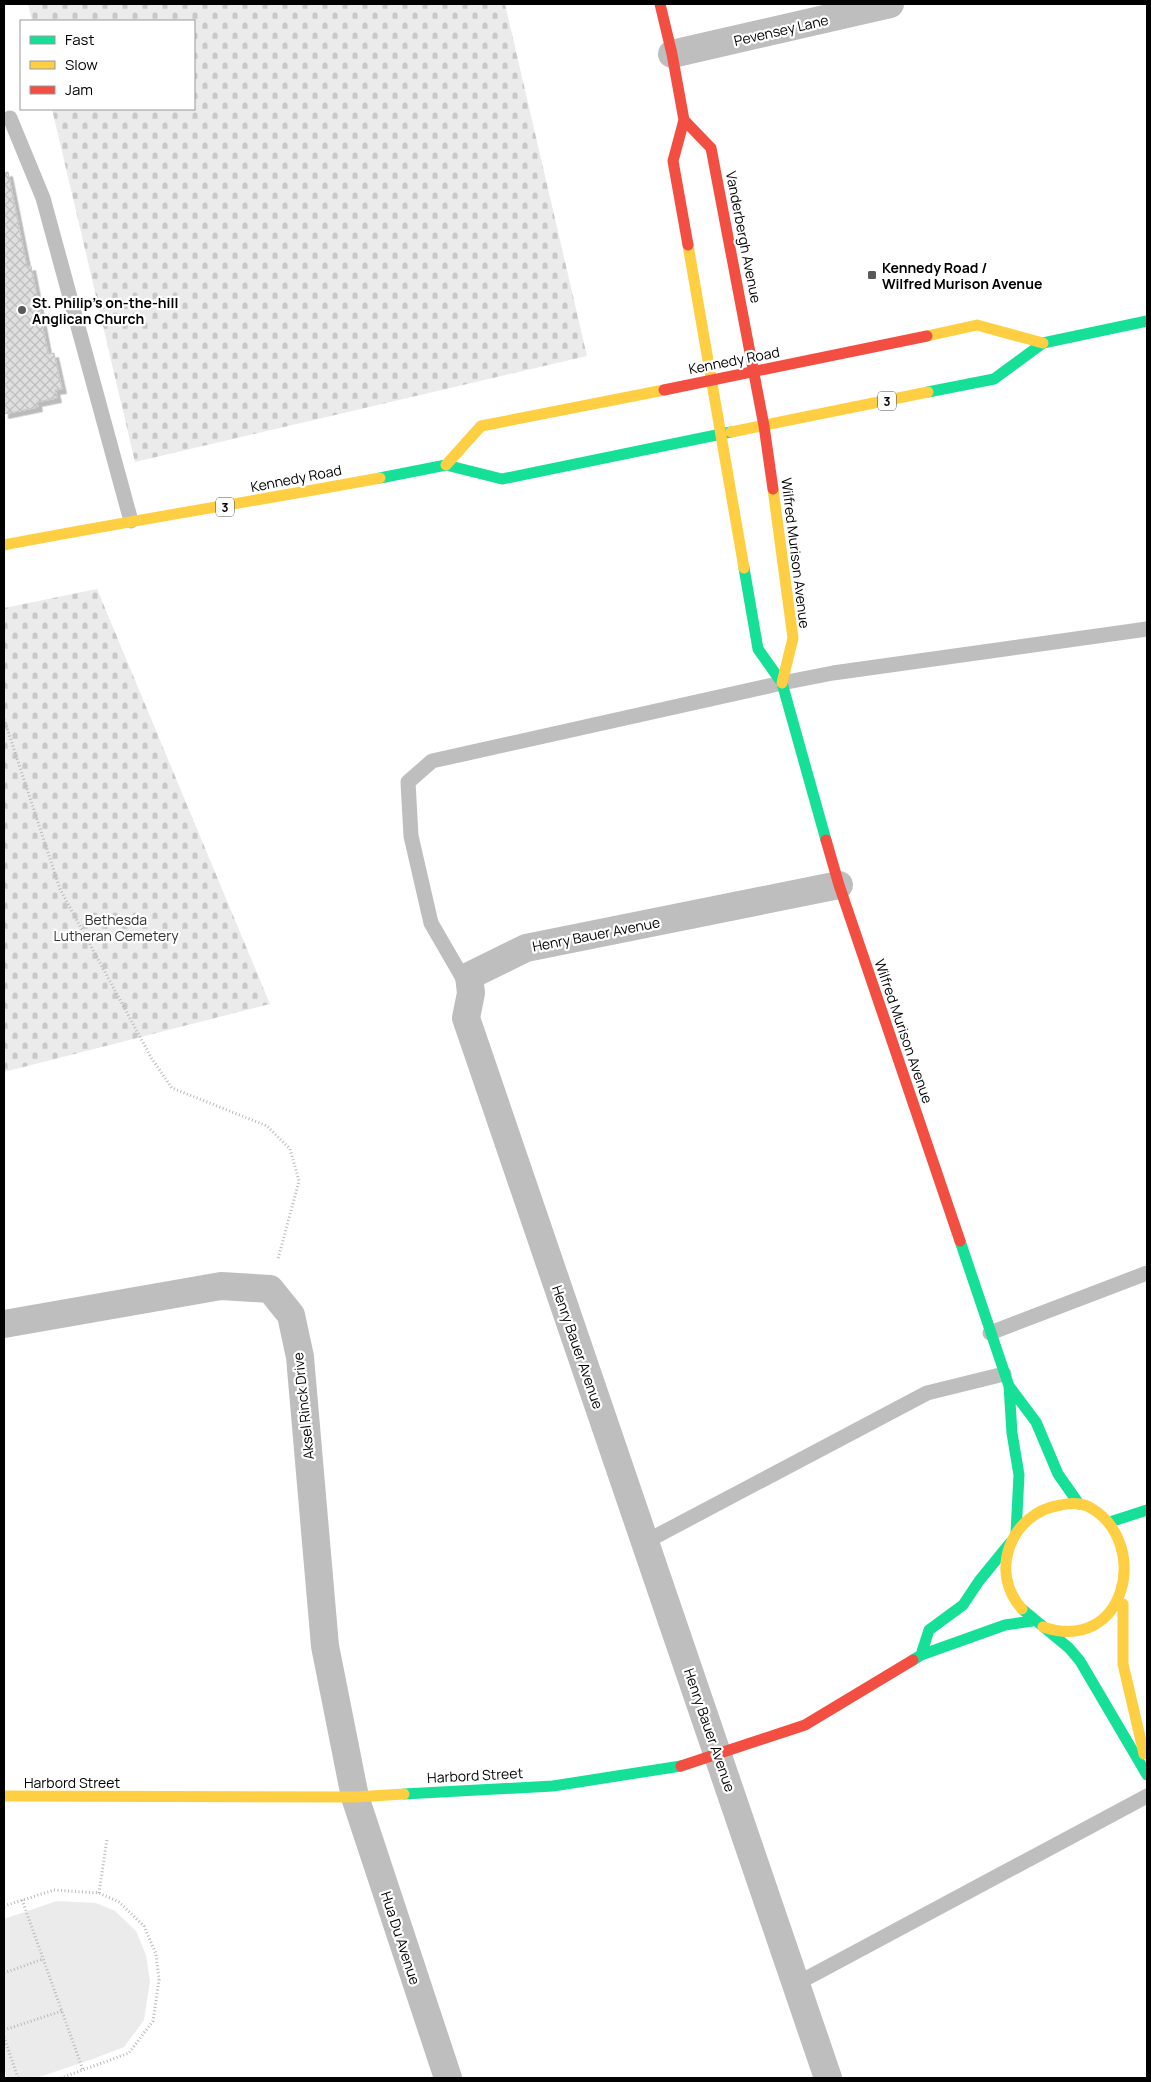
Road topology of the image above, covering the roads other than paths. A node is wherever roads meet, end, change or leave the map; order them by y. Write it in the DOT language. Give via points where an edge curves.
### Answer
graph roads {
  1 [pos="660,4"];
  2 [pos="890,4"];
  3 [pos="672,54"];
  4 [pos="10,118"];
  5 [pos="684,120"];
  6 [pos="1147,321"];
  7 [pos="1043,343"];
  8 [pos="753,371"];
  9 [pos="711,379"];
  10 [pos="764,426"];
  11 [pos="721,434"];
  12 [pos="446,465"];
  13 [pos="130,521"];
  14 [pos="4,545"];
  15 [pos="1147,629"];
  16 [pos="782,683"];
  17 [pos="839,885"];
  18 [pos="471,992"];
  19 [pos="1147,1273"];
  20 [pos="4,1324"];
  21 [pos="990,1333"];
  22 [pos="1006,1380"];
  23 [pos="1079,1504"];
  24 [pos="1147,1510"];
  25 [pos="1113,1521"];
  26 [pos="1014,1537"];
  27 [pos="645,1542"];
  28 [pos="1123,1604"];
  29 [pos="1032,1620"];
  30 [pos="1043,1627"];
  31 [pos="921,1655"];
  32 [pos="718,1754"];
  33 [pos="1147,1770"];
  34 [pos="1147,1775"];
  35 [pos="4,1796"];
  36 [pos="1147,1796"];
  37 [pos="355,1797"];
  38 [pos="796,1984"];
  39 [pos="448,2078"];
  40 [pos="828,2078"];
  1 -- 3 [label="street"];
  2 -- 3 [label="street, Pevensey Lane"];
  3 -- 5 [label="street"];
  4 -- 13 [label="lane" via="43,198"];
  5 -- 8 [label="street, Vanderbergh Avenue" via="711,148"];
  5 -- 9 [label="street" via="673,161"];
  6 -- 7 [label="street, Kennedy Road / 3"];
  7 -- 8 [label="street, Kennedy Road / 3" via="977,325"];
  7 -- 10 [label="street, Kennedy Road / 3" via="994,379"];
  8 -- 9 [label="street, Kennedy Road / 3"];
  8 -- 10 [label="street, Vanderbergh Avenue"];
  9 -- 11 [label="street, Wilfred Murison Avenue"];
  9 -- 12 [label="street, Kennedy Road / 3" via="481,426"];
  10 -- 11 [label="street, Kennedy Road / 3"];
  10 -- 16 [label="street, Wilfred Murison Avenue" via="792,638"];
  11 -- 12 [label="street, Kennedy Road / 3" via="502,479"];
  11 -- 16 [label="street, Wilfred Murison Avenue" via="758,649"];
  12 -- 13 [label="street, Kennedy Road / 3" via="225,507"];
  13 -- 14 [label="street, Kennedy Road / 3"];
  15 -- 16 [label="lane"];
  16 -- 17 [label="street, Wilfred Murison Avenue"];
  16 -- 18 [label="lane" via="432,761 408,782 411,836 431,923"];
  17 -- 18 [label="street, Henry Bauer Avenue" via="526,948 469,976"];
  17 -- 21 [label="street, Wilfred Murison Avenue"];
  18 -- 27 [label="street, Henry Bauer Avenue" via="466,1018"];
  19 -- 21 [label="lane"];
  20 -- 37 [label="street, Aksel Rinck Drive" via="221,1286 270,1289 291,1314 300,1357 325,1646"];
  21 -- 22 [label="street, Wilfred Murison Avenue"];
  22 -- 23 [label="street, Wilfred Murison Avenue" via="1036,1422 1058,1474"];
  22 -- 26 [label="street, Wilfred Murison Avenue" via="1019,1475"];
  22 -- 27 [label="lane" via="927,1393"];
  23 -- 25 [label="street" via="1103,1513"];
  23 -- 26 [label="street" via="1061,1504 1044,1509 1028,1519"];
  24 -- 25 [label="street"];
  25 -- 28 [label="street" via="1129,1542 1134,1567 1133,1580"];
  26 -- 29 [label="street" via="1006,1559 1006,1576 1010,1593"];
  26 -- 31 [label="street" via="963,1605 929,1630"];
  27 -- 32 [label="street, Henry Bauer Avenue"];
  28 -- 30 [label="street" via="1096,1627 1079,1632"];
  28 -- 33 [label="street" via="1124,1664"];
  29 -- 30 [label="street"];
  29 -- 31 [label="street, Harbord Street" via="1006,1625"];
  30 -- 34 [label="street" via="1080,1660"];
  31 -- 32 [label="street, Harbord Street" via="805,1725"];
  32 -- 37 [label="street, Harbord Street" via="679,1767 554,1786"];
  32 -- 38 [label="street, Henry Bauer Avenue"];
  35 -- 37 [label="street, Harbord Street"];
  36 -- 38 [label="lane"];
  37 -- 39 [label="street, Hua Du Avenue"];
  38 -- 40 [label="street, Henry Bauer Avenue"];
}
